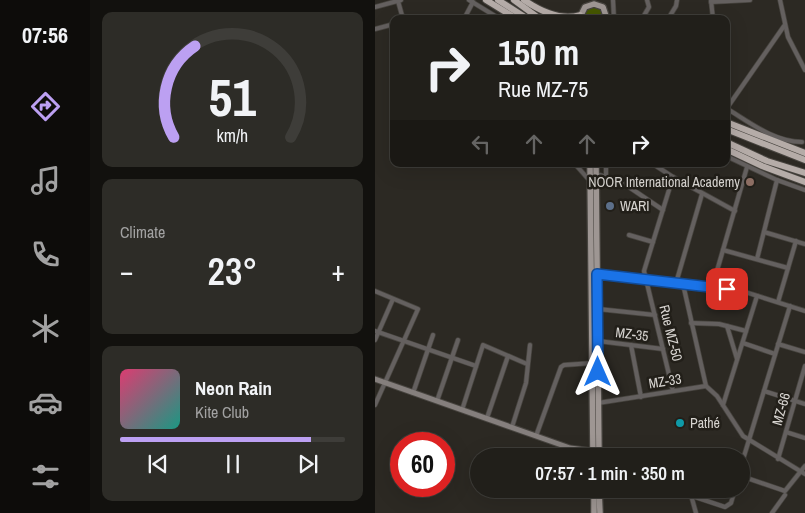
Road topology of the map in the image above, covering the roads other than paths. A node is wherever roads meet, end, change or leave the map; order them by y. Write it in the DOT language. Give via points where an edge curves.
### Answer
graph roads {
  1 [pos="400,0"];
  2 [pos="486,0"];
  3 [pos="498,0"];
  4 [pos="514,0"];
  5 [pos="524,0"];
  6 [pos="613,0"];
  7 [pos="647,0"];
  8 [pos="677,0"];
  9 [pos="740,0"];
  10 [pos="750,0"];
  11 [pos="780,0"];
  12 [pos="471,1"];
  13 [pos="711,1"];
  14 [pos="589,2"];
  15 [pos="599,3"];
  16 [pos="375,7"];
  17 [pos="402,15"];
  18 [pos="466,15"];
  19 [pos="494,15"];
  20 [pos="510,15"];
  21 [pos="522,15"];
  22 [pos="535,15"];
  23 [pos="556,15"];
  24 [pos="580,15"];
  25 [pos="606,15"];
  26 [pos="614,15"];
  27 [pos="645,15"];
  28 [pos="670,15"];
  29 [pos="713,15"];
  30 [pos="390,25"];
  31 [pos="784,26"];
  32 [pos="375,29"];
  33 [pos="805,70"];
  34 [pos="730,102"];
  35 [pos="730,110"];
  36 [pos="730,124"];
  37 [pos="730,131"];
  38 [pos="804,142"];
  39 [pos="730,144"];
  40 [pos="788,148"];
  41 [pos="730,151"];
  42 [pos="805,153"];
  43 [pos="730,158"];
  44 [pos="805,160"];
  45 [pos="578,167"];
  46 [pos="590,167"];
  47 [pos="596,167"];
  48 [pos="606,167"];
  49 [pos="657,167"];
  50 [pos="747,167"];
  51 [pos="803,173"];
  52 [pos="596,174"];
  53 [pos="606,176"];
  54 [pos="673,178"];
  55 [pos="777,180"];
  56 [pos="591,182"];
  57 [pos="805,182"];
  58 [pos="805,190"];
  59 [pos="703,194"];
  60 [pos="663,210"];
  61 [pos="735,211"];
  62 [pos="764,232"];
  63 [pos="629,235"];
  64 [pos="796,241"];
  65 [pos="653,242"];
  66 [pos="805,244"];
  67 [pos="723,250"];
  68 [pos="757,260"];
  69 [pos="788,268"];
  70 [pos="597,274"];
  71 [pos="645,280"];
  72 [pos="676,283"];
  73 [pos="683,284"];
  74 [pos="712,288"];
  75 [pos="375,291"];
  76 [pos="757,296"];
  77 [pos="393,298"];
  78 [pos="779,302"];
  79 [pos="790,306"];
  80 [pos="598,309"];
  81 [pos="805,311"];
  82 [pos="655,315"];
  83 [pos="691,323"];
  84 [pos="727,326"];
  85 [pos="746,331"];
  86 [pos="377,332"];
  87 [pos="433,335"];
  88 [pos="375,340"];
  89 [pos="458,340"];
  90 [pos="598,341"];
  91 [pos="404,343"];
  92 [pos="743,343"];
  93 [pos="778,344"];
  94 [pos="530,345"];
  95 [pos="631,345"];
  96 [pos="663,348"];
  97 [pos="427,350"];
  98 [pos="805,352"];
  99 [pos="775,354"];
  100 [pos="508,356"];
  101 [pos="452,358"];
  102 [pos="737,359"];
  103 [pos="593,363"];
  104 [pos="527,364"];
  105 [pos="476,366"];
  106 [pos="805,366"];
  107 [pos="803,374"];
  108 [pos="375,379"];
  109 [pos="805,379"];
  110 [pos="386,384"];
  111 [pos="706,386"];
  112 [pos="673,391"];
  113 [pos="763,391"];
  114 [pos="413,393"];
  115 [pos="641,396"];
  116 [pos="795,400"];
  117 [pos="437,401"];
  118 [pos="599,404"];
  119 [pos="805,404"];
  120 [pos="375,405"];
  121 [pos="723,405"];
  122 [pos="462,410"];
  123 [pos="487,418"];
  124 [pos="512,427"];
  125 [pos="786,432"];
  126 [pos="536,436"];
  127 [pos="805,438"];
  128 [pos="748,441"];
  129 [pos="570,448"];
  130 [pos="593,448"];
  131 [pos="599,448"];
  132 [pos="746,448"];
  133 [pos="778,458"];
  134 [pos="805,466"];
  135 [pos="803,473"];
  136 [pos="750,479"];
  137 [pos="785,495"];
  138 [pos="594,498"];
  139 [pos="599,498"];
  140 [pos="692,498"];
  141 [pos="700,498"];
  142 [pos="732,498"];
  143 [pos="594,513"];
  144 [pos="599,513"];
  145 [pos="696,513"];
  146 [pos="772,513"];
  1 -- 16 [label="street"];
  1 -- 17 [label="street"];
  2 -- 20 [label="highway"];
  3 -- 21 [label="highway"];
  4 -- 22 [label="highway"];
  5 -- 23 [label="highway"];
  6 -- 26 [label="street"];
  7 -- 27 [label="street" via="649,8"];
  8 -- 28 [label="street"];
  9 -- 10 [label="street"];
  9 -- 13 [label="street"];
  11 -- 31 [label="street"];
  12 -- 18 [label="street"];
  12 -- 19 [label="street"];
  13 -- 29 [label="street"];
  14 -- 15 [label="main road"];
  14 -- 24 [label="main road"];
  15 -- 25 [label="main road"];
  30 -- 32 [label="street"];
  31 -- 33 [label="street"];
  31 -- 34 [label="street"];
  35 -- 38 [label="street" via="785,140"];
  36 -- 40 [label="highway"];
  37 -- 44 [label="highway"];
  38 -- 40 [label="street"];
  39 -- 51 [label="highway"];
  40 -- 42 [label="highway"];
  41 -- 57 [label="highway"];
  43 -- 50 [label="street"];
  45 -- 56 [label="street"];
  46 -- 56 [label="main road"];
  47 -- 52 [label="main road"];
  48 -- 53 [label="street"];
  49 -- 54 [label="street"];
  50 -- 55 [label="street"];
  50 -- 61 [label="street"];
  52 -- 53 [label="street"];
  52 -- 70 [label="main road"];
  53 -- 60 [label="street" via="620,181"];
  54 -- 59 [label="street"];
  54 -- 60 [label="street"];
  55 -- 58 [label="street"];
  55 -- 62 [label="street"];
  56 -- 103 [label="main road"];
  59 -- 61 [label="street"];
  59 -- 72 [label="street"];
  60 -- 65 [label="street"];
  61 -- 67 [label="street"];
  62 -- 64 [label="street"];
  62 -- 68 [label="street"];
  63 -- 65 [label="street"];
  64 -- 66 [label="street"];
  64 -- 69 [label="street"];
  65 -- 71 [label="street" via="643,271"];
  67 -- 68 [label="street"];
  67 -- 74 [label="street"];
  68 -- 69 [label="street"];
  69 -- 78 [label="street"];
  70 -- 71 [label="street"];
  70 -- 80 [label="main road"];
  71 -- 72 [label="street"];
  71 -- 82 [label="street, Rue MZ-50"];
  72 -- 73 [label="street"];
  73 -- 74 [label="street"];
  73 -- 83 [label="street"];
  74 -- 76 [label="street"];
  75 -- 77 [label="street"];
  76 -- 78 [label="street"];
  76 -- 85 [label="street"];
  77 -- 86 [label="street"];
  77 -- 91 [label="street" via="418,309"];
  78 -- 79 [label="street"];
  79 -- 81 [label="street"];
  79 -- 93 [label="street"];
  80 -- 82 [label="street"];
  80 -- 90 [label="main road"];
  82 -- 96 [label="street, Rue MZ-50"];
  83 -- 84 [label="street"];
  83 -- 111 [label="street"];
  84 -- 85 [label="street"];
  84 -- 102 [label="street"];
  85 -- 92 [label="street"];
  86 -- 88 [label="street"];
  86 -- 91 [label="street"];
  87 -- 97 [label="street"];
  89 -- 101 [label="street"];
  90 -- 95 [label="street, MZ-35"];
  90 -- 118 [label="main road"];
  91 -- 97 [label="street"];
  91 -- 110 [label="street"];
  92 -- 99 [label="street"];
  92 -- 102 [label="street"];
  93 -- 98 [label="street"];
  93 -- 99 [label="street"];
  94 -- 104 [label="street"];
  95 -- 96 [label="street, MZ-35"];
  95 -- 115 [label="street"];
  96 -- 112 [label="street, Rue MZ-50"];
  97 -- 101 [label="street"];
  97 -- 114 [label="street"];
  99 -- 113 [label="street"];
  100 -- 104 [label="street"];
  100 -- 105 [label="street" via="483,345"];
  100 -- 123 [label="street"];
  101 -- 105 [label="street"];
  101 -- 117 [label="street"];
  102 -- 121 [label="street"];
  103 -- 126 [label="street" via="564,365 561,368"];
  103 -- 130 [label="main road"];
  104 -- 124 [label="street" via="526,383"];
  105 -- 122 [label="street"];
  106 -- 107 [label="street, MZ-66"];
  107 -- 109 [label="street"];
  107 -- 116 [label="street, MZ-66"];
  108 -- 110 [label="street"];
  110 -- 114 [label="street"];
  110 -- 120 [label="street"];
  111 -- 112 [label="street, MZ-33"];
  111 -- 121 [label="street"];
  112 -- 115 [label="street, MZ-33"];
  113 -- 116 [label="street"];
  113 -- 128 [label="street"];
  114 -- 117 [label="street"];
  115 -- 118 [label="street, MZ-33"];
  116 -- 119 [label="street"];
  116 -- 125 [label="street, MZ-66"];
  117 -- 122 [label="street"];
  118 -- 131 [label="main road"];
  121 -- 128 [label="street"];
  122 -- 123 [label="street"];
  123 -- 124 [label="street"];
  124 -- 126 [label="street"];
  125 -- 127 [label="street"];
  125 -- 133 [label="street, MZ-66"];
  126 -- 129 [label="street"];
  128 -- 132 [label="street"];
  128 -- 133 [label="street"];
  133 -- 135 [label="street"];
  134 -- 135 [label="street"];
  135 -- 136 [label="street" via="785,491"];
  137 -- 146 [label="street"];
  138 -- 143 [label="main road"];
  139 -- 144 [label="main road"];
  140 -- 145 [label="street"];
  141 -- 142 [label="street" via="725,506"];
}
